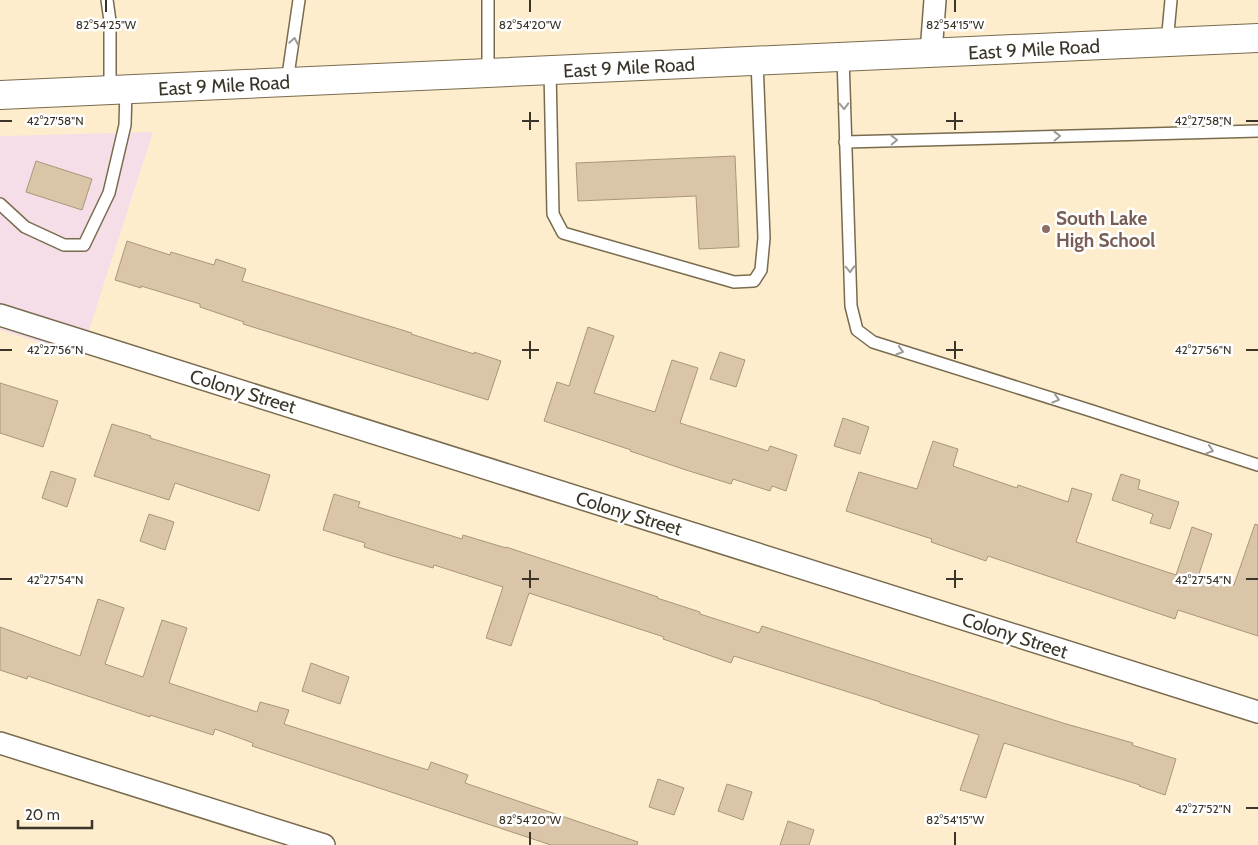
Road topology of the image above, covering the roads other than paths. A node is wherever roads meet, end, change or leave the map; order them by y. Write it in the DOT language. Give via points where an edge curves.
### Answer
graph roads {
  1 [pos="107,0"];
  2 [pos="299,0"];
  3 [pos="488,0"];
  4 [pos="935,0"];
  5 [pos="1171,0"];
  6 [pos="1258,38"];
  7 [pos="1167,43"];
  8 [pos="931,53"];
  9 [pos="843,57"];
  10 [pos="757,61"];
  11 [pos="550,70"];
  12 [pos="488,73"];
  13 [pos="288,82"];
  14 [pos="118,90"];
  15 [pos="0,96"];
  16 [pos="1258,131"];
  17 [pos="845,142"];
  18 [pos="0,204"];
  19 [pos="0,315"];
  20 [pos="1258,465"];
  21 [pos="1258,712"];
  22 [pos="0,743"];
  23 [pos="324,845"];
  1 -- 14 [label="lane"];
  13 -- 2 [label="lane, one-way"];
  3 -- 12 [label="lane"];
  4 -- 8 [label="street"];
  5 -- 7 [label="lane"];
  6 -- 7 [label="main road, East 9 Mile Road"];
  7 -- 8 [label="main road, East 9 Mile Road"];
  8 -- 9 [label="main road, East 9 Mile Road"];
  9 -- 10 [label="main road, East 9 Mile Road"];
  9 -- 17 [label="lane, one-way"];
  10 -- 11 [label="main road, East 9 Mile Road"];
  10 -- 11 [label="lane" via="764,238 761,270 754,281 744,282 734,282 563,233 553,214"];
  11 -- 12 [label="main road, East 9 Mile Road"];
  12 -- 13 [label="main road, East 9 Mile Road"];
  13 -- 14 [label="main road, East 9 Mile Road"];
  14 -- 15 [label="main road, East 9 Mile Road"];
  14 -- 18 [label="lane" via="125,125 108,193 84,245 64,245 25,227"];
  17 -- 16 [label="lane, one-way"];
  17 -- 20 [label="lane, one-way" via="851,306 857,330 873,342"];
  19 -- 21 [label="street, Colony Street"];
  22 -- 23 [label="street"];
}
